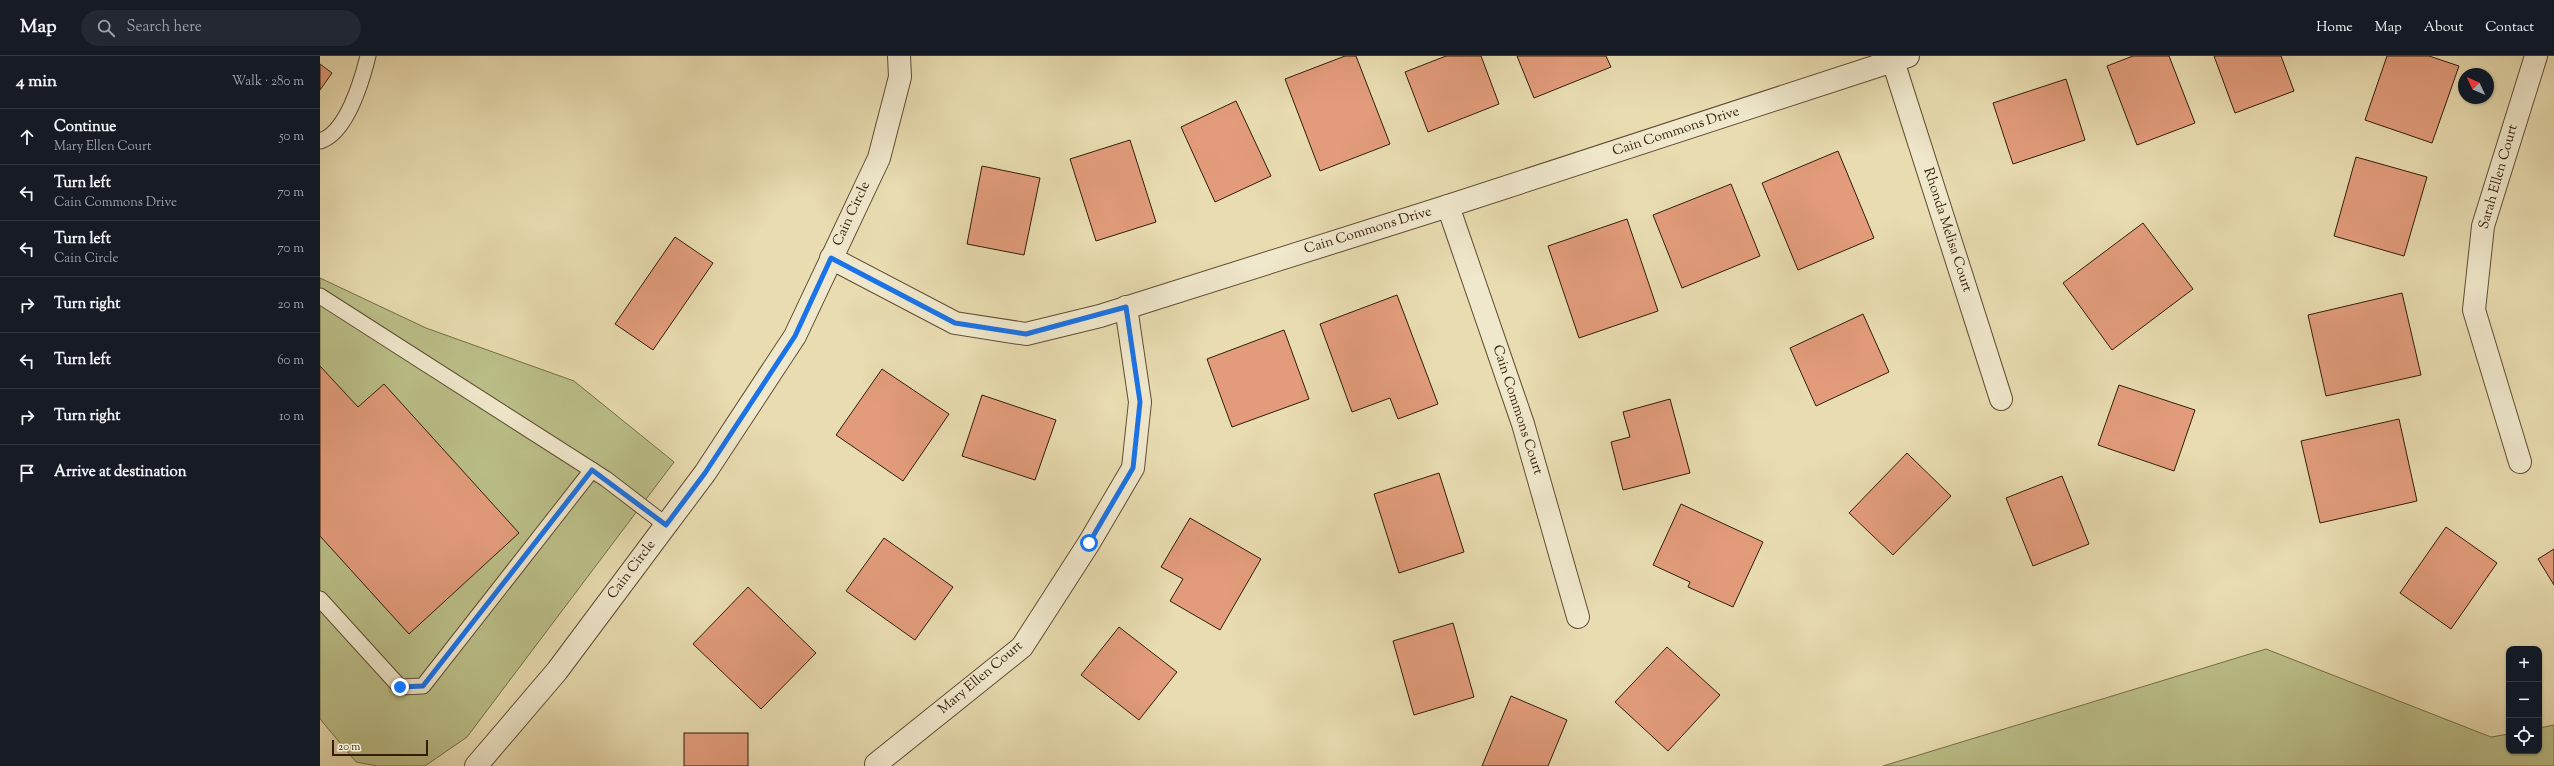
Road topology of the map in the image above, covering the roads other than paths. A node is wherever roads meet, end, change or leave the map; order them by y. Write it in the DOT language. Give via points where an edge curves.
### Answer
graph roads {
  1 [pos="368,56"];
  2 [pos="900,56"];
  3 [pos="912,56"];
  4 [pos="2536,56"];
  5 [pos="1901,58"];
  6 [pos="900,77"];
  7 [pos="320,141"];
  8 [pos="1448,206"];
  9 [pos="831,258"];
  10 [pos="320,296"];
  11 [pos="1126,307"];
  12 [pos="2001,399"];
  13 [pos="2520,462"];
  14 [pos="592,470"];
  15 [pos="666,525"];
  16 [pos="320,599"];
  17 [pos="1578,617"];
  18 [pos="876,764"];
  19 [pos="476,766"];
  1 -- 7 [label="lane" via="354,102 340,125"];
  2 -- 6 [label="street, Cain Circle"];
  3 -- 6 [label="street"];
  4 -- 13 [label="street, Sarah Ellen Court" via="2484,226 2474,310"];
  5 -- 8 [label="street, Cain Commons Drive"];
  5 -- 12 [label="street, Rhonda Melisa Court"];
  6 -- 9 [label="street, Cain Circle" via="879,158"];
  8 -- 11 [label="street, Cain Commons Drive"];
  8 -- 17 [label="street, Cain Commons Court" via="1523,424"];
  9 -- 11 [label="street, Cain Commons Drive" via="955,323 1026,334"];
  9 -- 15 [label="street, Cain Circle" via="795,336 705,473"];
  10 -- 14 [label="lane"];
  11 -- 18 [label="street, Mary Ellen Court" via="1140,402 1133,468 1089,543 1022,647"];
  14 -- 15 [label="lane"];
  14 -- 16 [label="lane" via="423,686 400,687"];
  15 -- 19 [label="street, Cain Circle" via="557,671"];
}
